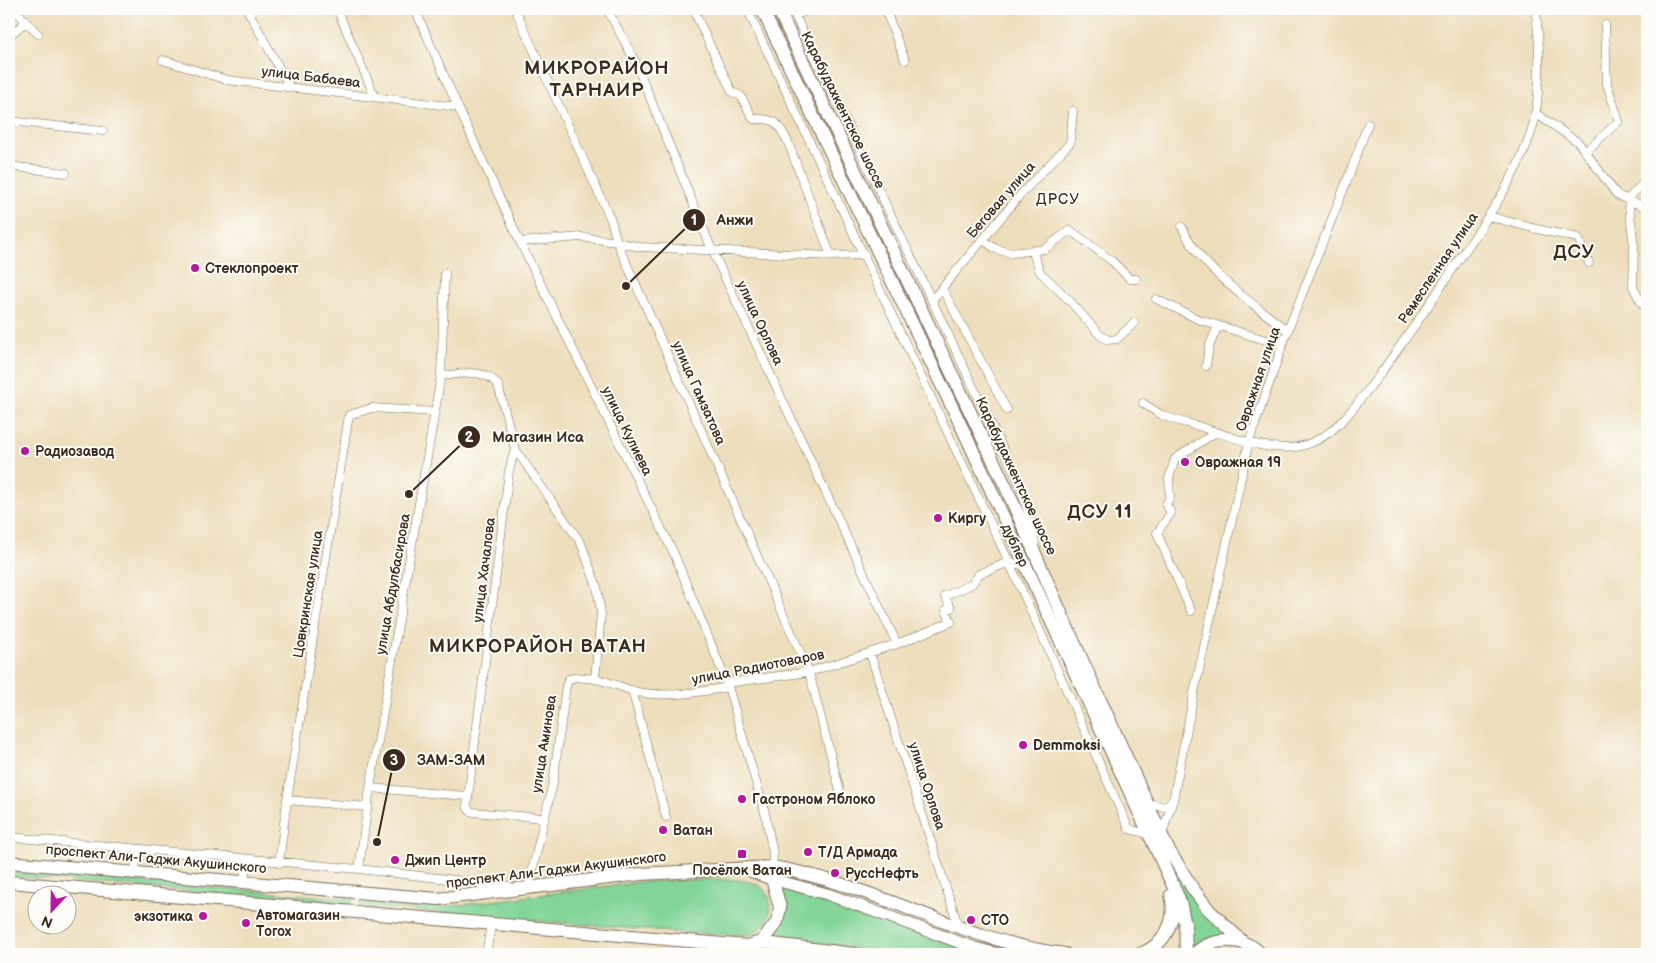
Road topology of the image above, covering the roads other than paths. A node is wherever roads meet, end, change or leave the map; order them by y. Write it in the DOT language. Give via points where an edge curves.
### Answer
graph roads {
  1 [pos="14,9"];
  2 [pos="246,9"];
  3 [pos="337,9"];
  4 [pos="415,9"];
  5 [pos="515,9"];
  6 [pos="607,9"];
  7 [pos="693,9"];
  8 [pos="747,9"];
  9 [pos="762,9"];
  10 [pos="778,9"];
  11 [pos="812,9"];
  12 [pos="885,9"];
  13 [pos="1535,9"];
  14 [pos="794,12"];
  15 [pos="26,22"];
  16 [pos="1605,25"];
  17 [pos="38,34"];
  18 [pos="9,36"];
  19 [pos="163,60"];
  20 [pos="905,60"];
  21 [pos="289,86"];
  22 [pos="375,97"];
  23 [pos="458,107"];
  24 [pos="1073,111"];
  25 [pos="1535,113"];
  26 [pos="9,121"];
  27 [pos="1368,124"];
  28 [pos="103,130"];
  29 [pos="1585,152"];
  30 [pos="9,166"];
  31 [pos="66,172"];
  32 [pos="1647,179"];
  33 [pos="1628,199"];
  34 [pos="1647,208"];
  35 [pos="1488,216"];
  36 [pos="1182,228"];
  37 [pos="983,240"];
  38 [pos="520,242"];
  39 [pos="618,242"];
  40 [pos="712,250"];
  41 [pos="1032,250"];
  42 [pos="865,255"];
  43 [pos="831,256"];
  44 [pos="1589,263"];
  45 [pos="445,273"];
  46 [pos="1136,279"];
  47 [pos="942,288"];
  48 [pos="1156,299"];
  49 [pos="932,300"];
  50 [pos="1647,308"];
  51 [pos="1134,323"];
  52 [pos="1218,326"];
  53 [pos="1288,331"];
  54 [pos="1282,345"];
  55 [pos="1206,366"];
  56 [pos="442,376"];
  57 [pos="1143,403"];
  58 [pos="1007,410"];
  59 [pos="435,412"];
  60 [pos="1216,432"];
  61 [pos="1246,441"];
  62 [pos="515,449"];
  63 [pos="1036,556"];
  64 [pos="1009,562"];
  65 [pos="1027,567"];
  66 [pos="1191,611"];
  67 [pos="897,644"];
  68 [pos="870,653"];
  69 [pos="808,672"];
  70 [pos="595,679"];
  71 [pos="727,683"];
  72 [pos="632,690"];
  73 [pos="370,788"];
  74 [pos="841,795"];
  75 [pos="467,796"];
  76 [pos="287,800"];
  77 [pos="1173,800"];
  78 [pos="1148,803"];
  79 [pos="368,807"];
  80 [pos="666,817"];
  81 [pos="544,818"];
  82 [pos="1148,834"];
  83 [pos="1162,834"];
  84 [pos="9,837"];
  85 [pos="136,850"];
  86 [pos="246,860"];
  87 [pos="9,862"];
  88 [pos="279,863"];
  89 [pos="1164,868"];
  90 [pos="359,869"];
  91 [pos="135,872"];
  92 [pos="772,873"];
  93 [pos="9,882"];
  94 [pos="244,882"];
  95 [pos="528,888"];
  96 [pos="362,892"];
  97 [pos="360,913"];
  98 [pos="491,925"];
  99 [pos="959,928"];
  100 [pos="1244,943"];
  101 [pos="762,948"];
  102 [pos="486,954"];
  103 [pos="858,954"];
  104 [pos="998,954"];
  105 [pos="1066,954"];
  106 [pos="1140,954"];
  107 [pos="1186,954"];
  108 [pos="1194,954"];
  109 [pos="1261,954"];
  1 -- 15 [label="street"];
  2 -- 21 [label="street"];
  3 -- 22 [label="street"];
  4 -- 23 [label="street, улица Кулиева"];
  5 -- 39 [label="street, улица Гамзатова"];
  6 -- 40 [label="street, улица Орлова" via="635,61"];
  7 -- 43 [label="street" via="732,92 741,96 753,119 770,118 779,125"];
  8 -- 42 [label="street, дублер"];
  9 -- 65 [label="highway, Карабудахкентское шоссе"];
  10 -- 63 [label="highway, Карабудахкентское шоссе"];
  11 -- 14 [label="street"];
  12 -- 20 [label="street"];
  13 -- 25 [label="street, Ремесленная улица" via="1539,66"];
  14 -- 49 [label="street"];
  15 -- 17 [label="street"];
  15 -- 18 [label="street"];
  16 -- 29 [label="street" via="1607,84 1619,120"];
  19 -- 21 [label="street, улица Бабаева" via="227,80"];
  21 -- 22 [label="street, улица Бабаева"];
  22 -- 23 [label="street, улица Бабаева"];
  23 -- 38 [label="street, улица Кулиева"];
  24 -- 37 [label="street, Беговая улица" via="1070,143"];
  25 -- 29 [label="street" via="1578,142"];
  25 -- 35 [label="street, Ремесленная улица" via="1520,160"];
  26 -- 28 [label="street"];
  27 -- 53 [label="street, Овражная улица"];
  29 -- 33 [label="street" via="1617,195"];
  30 -- 31 [label="street"];
  32 -- 33 [label="street"];
  33 -- 34 [label="street"];
  33 -- 50 [label="street" via="1634,246 1633,287"];
  35 -- 44 [label="street" via="1578,238"];
  35 -- 61 [label="street, Ремесленная улица" via="1414,328 1339,424 1305,445 1277,447"];
  36 -- 53 [label="street" via="1187,239 1220,278"];
  37 -- 41 [label="street" via="996,249 1012,253"];
  37 -- 47 [label="street, Беговая улица"];
  38 -- 39 [label="street" via="581,237"];
  38 -- 71 [label="street, улица Кулиева" via="675,556"];
  39 -- 40 [label="street" via="640,247"];
  39 -- 69 [label="street, улица Гамзатова"];
  40 -- 43 [label="street"];
  40 -- 67 [label="street, улица Орлова"];
  41 -- 46 [label="street" via="1045,249 1070,230 1112,261 1130,279"];
  41 -- 51 [label="street" via="1040,272 1100,335 1108,340 1117,339"];
  42 -- 43 [label="street"];
  42 -- 64 [label="street, дублер"];
  45 -- 56 [label="street, улица Абдулбасирова"];
  47 -- 49 [label="street, Беговая улица"];
  47 -- 58 [label="street"];
  48 -- 52 [label="street"];
  49 -- 63 [label="street" via="1019,482 1033,530"];
  52 -- 54 [label="street"];
  52 -- 55 [label="street"];
  53 -- 54 [label="street, Овражная улица"];
  54 -- 61 [label="street, Овражная улица"];
  56 -- 59 [label="street, улица Абдулбасирова"];
  56 -- 62 [label="street" via="482,373 492,377 498,385"];
  57 -- 60 [label="street, Ремесленная улица" via="1163,415"];
  59 -- 73 [label="street, улица Абдулбасирова"];
  59 -- 76 [label="street, Цовкринская улица" via="372,408 349,415"];
  60 -- 61 [label="street, Ремесленная улица"];
  60 -- 66 [label="street" via="1175,459 1169,478 1170,497 1166,504 1171,513 1158,534"];
  61 -- 77 [label="street, Овражная улица"];
  62 -- 70 [label="street" via="580,543 597,587 601,614"];
  62 -- 75 [label="street, улица Хачалова" via="509,471"];
  63 -- 78 [label="highway, Карабудахкентское шоссе"];
  64 -- 65 [label="street"];
  64 -- 67 [label="street, улица Радиотоваров" via="979,574 972,584 945,596 951,608 946,610 951,622"];
  64 -- 82 [label="street, дублер" via="1129,829"];
  65 -- 82 [label="highway, Карабудахкентское шоссе"];
  67 -- 68 [label="street, улица Радиотоваров"];
  68 -- 69 [label="street, улица Радиотоваров"];
  68 -- 99 [label="street, улица Орлова"];
  69 -- 71 [label="street, улица Радиотоваров"];
  69 -- 74 [label="street, улица Гамзатова"];
  70 -- 72 [label="street, улица Радиотоваров"];
  70 -- 81 [label="street, улица Аминова" via="576,676 569,679 566,686 553,783"];
  71 -- 72 [label="street, улица Радиотоваров" via="723,688 682,694"];
  71 -- 92 [label="street, улица Кулиева" via="765,813 773,853"];
  72 -- 80 [label="street"];
  73 -- 75 [label="street"];
  73 -- 79 [label="street, улица Абдулбасирова"];
  75 -- 81 [label="street, улица Хачалова" via="467,806 473,812"];
  76 -- 79 [label="street"];
  76 -- 88 [label="street, Цовкринская улица"];
  77 -- 78 [label="street" via="1164,807"];
  77 -- 83 [label="street, Овражная улица"];
  78 -- 83 [label="highway, Карабудахкентское шоссе"];
  79 -- 90 [label="street, улица Абдулбасирова"];
  81 -- 95 [label="street, улица Аминова"];
  82 -- 89 [label="highway, Карабудахкентское шоссе"];
  83 -- 100 [label="highway, Карабудахкентское шоссе" via="1168,849 1204,903"];
  84 -- 85 [label="street"];
  85 -- 86 [label="street"];
  85 -- 91 [label="street"];
  86 -- 88 [label="street"];
  86 -- 94 [label="street"];
  87 -- 91 [label="highway, проспект Али-Гаджи Акушинского"];
  88 -- 90 [label="street"];
  89 -- 106 [label="highway" via="1173,917 1162,941"];
  89 -- 107 [label="highway, Карабудахкентское шоссе" via="1180,901"];
  90 -- 95 [label="street"];
  91 -- 94 [label="highway, проспект Али-Гаджи Акушинского"];
  92 -- 95 [label="highway, проспект Али-Гаджи Акушинского" via="708,870 641,874"];
  92 -- 99 [label="highway" via="790,870 842,885"];
  92 -- 101 [label="highway" via="780,907"];
  92 -- 104 [label="main road"];
  93 -- 97 [label="highway"];
  94 -- 96 [label="highway, проспект Али-Гаджи Акушинского"];
  95 -- 96 [label="highway, проспект Али-Гаджи Акушинского" via="438,899"];
  96 -- 97 [label="highway" via="356,902"];
  97 -- 98 [label="highway"];
  98 -- 101 [label="highway"];
  98 -- 102 [label="street"];
  99 -- 105 [label="highway" via="1010,944"];
  100 -- 108 [label="highway" via="1230,940 1214,943"];
  100 -- 109 [label="highway, Карабудахкентское шоссе"];
  101 -- 103 [label="main road"];
}
